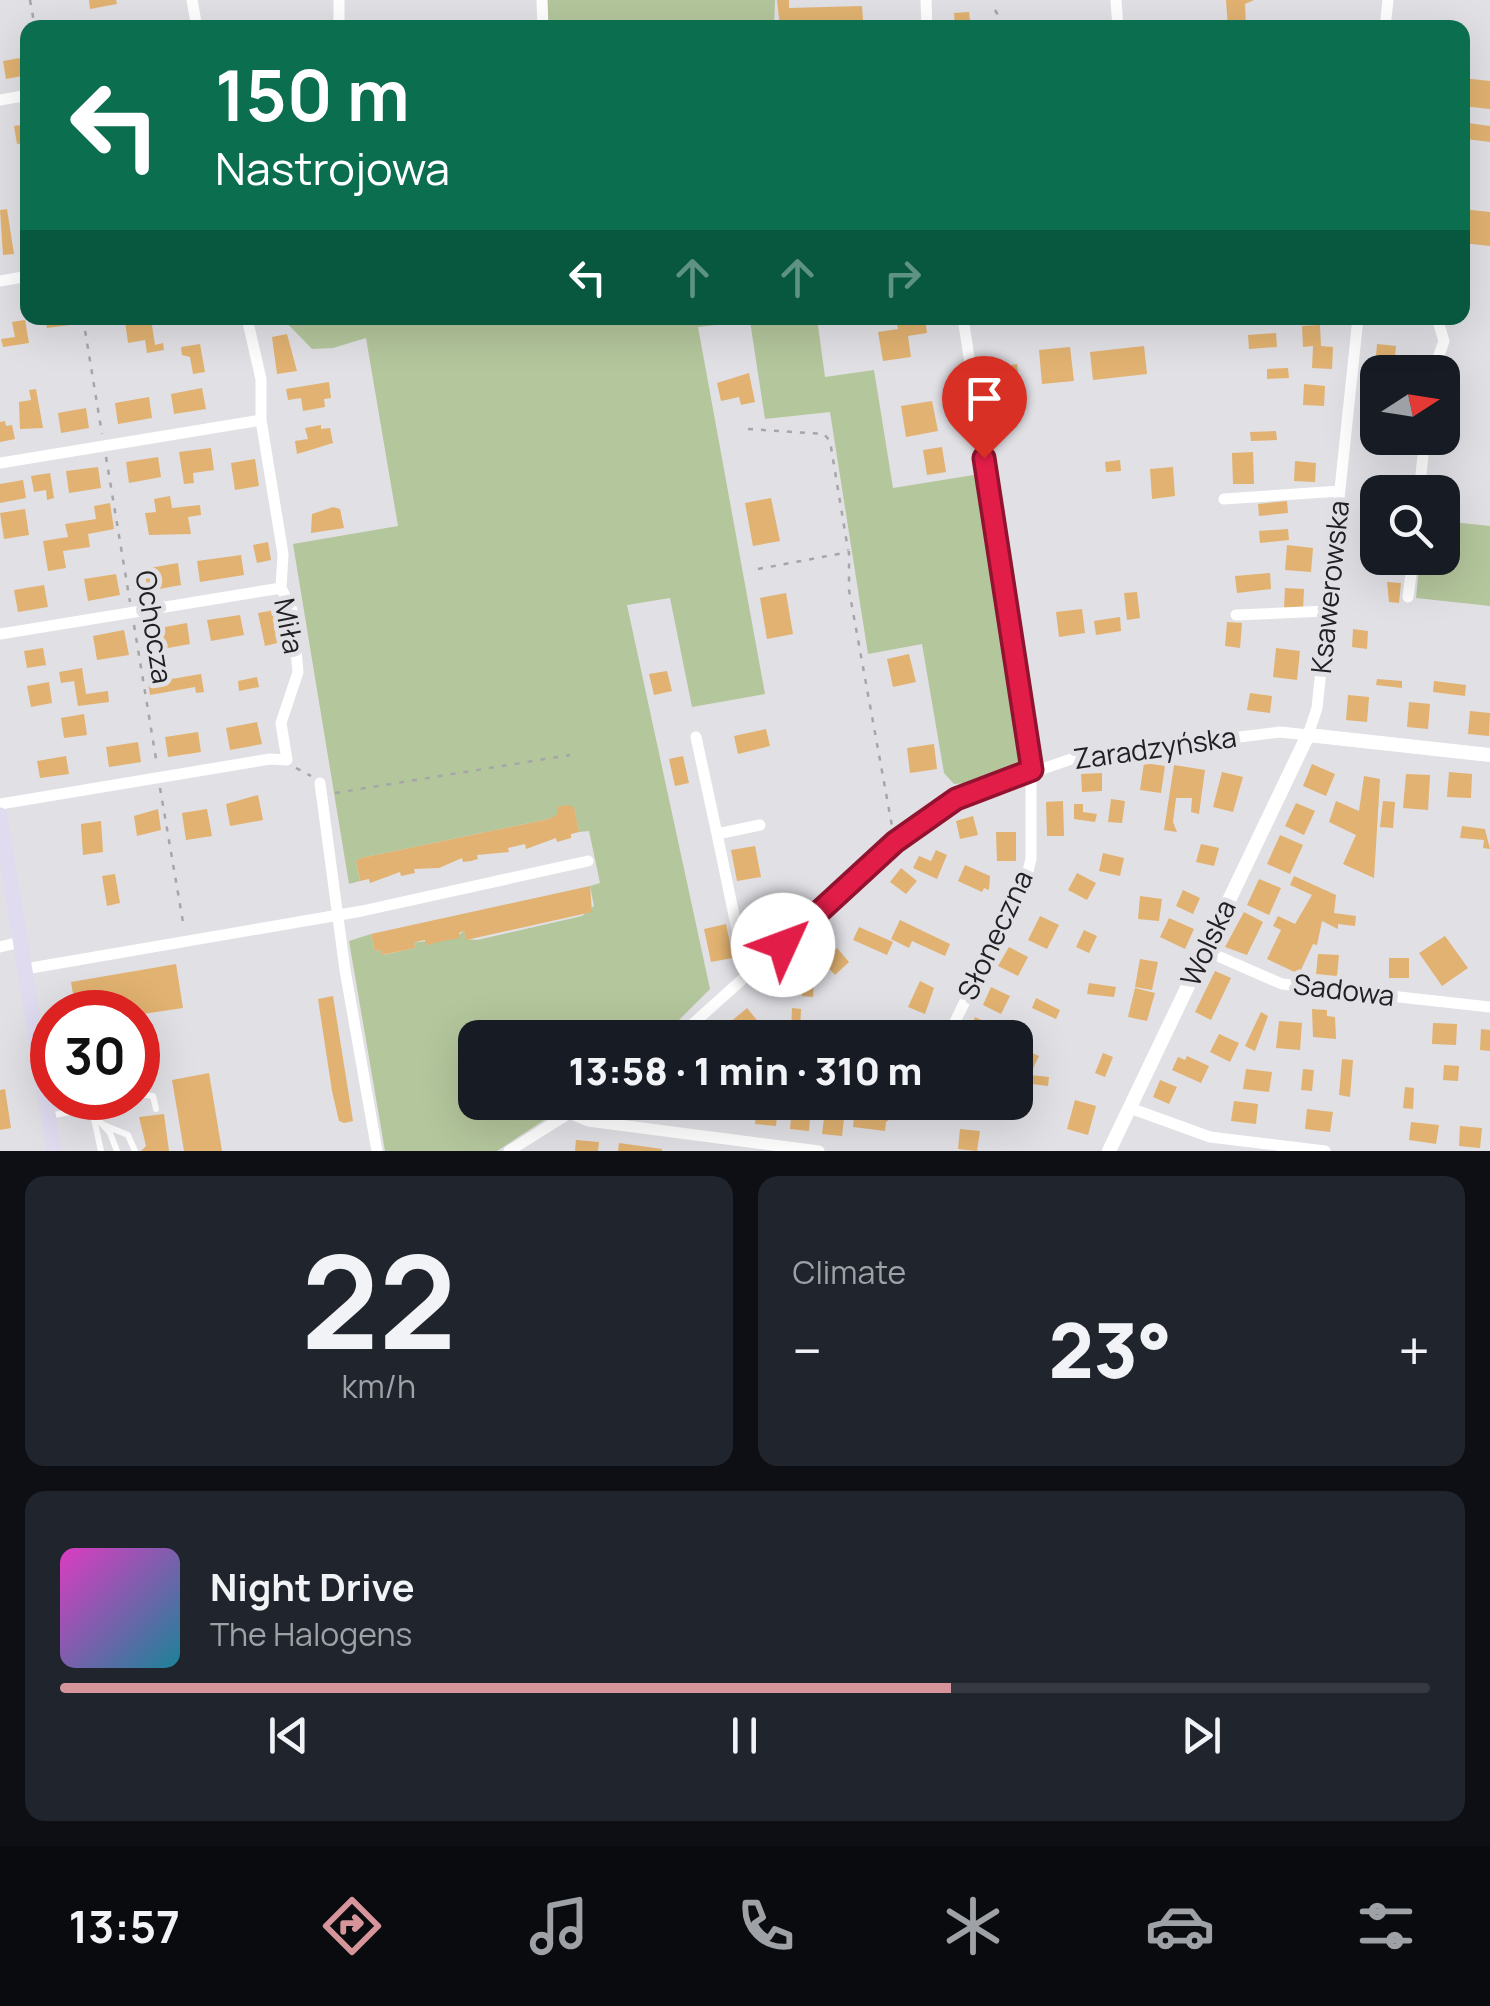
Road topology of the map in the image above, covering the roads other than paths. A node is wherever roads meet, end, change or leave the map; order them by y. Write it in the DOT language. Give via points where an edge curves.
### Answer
graph roads {
  1 [pos="248,325"];
  2 [pos="964,325"];
  3 [pos="1357,325"];
  4 [pos="1440,325"];
  5 [pos="1439,355"];
  6 [pos="261,420"];
  7 [pos="0,462"];
  8 [pos="1340,491"];
  9 [pos="1224,499"];
  10 [pos="1410,575"];
  11 [pos="281,588"];
  12 [pos="1408,598"];
  13 [pos="1328,611"];
  14 [pos="1236,615"];
  15 [pos="0,634"];
  16 [pos="1308,735"];
  17 [pos="696,738"];
  18 [pos="1490,755"];
  19 [pos="1032,770"];
  20 [pos="322,789"];
  21 [pos="0,804"];
  22 [pos="0,816"];
  23 [pos="760,825"];
  24 [pos="717,834"];
  25 [pos="588,861"];
  26 [pos="338,916"];
  27 [pos="20,942"];
  28 [pos="0,947"];
  29 [pos="1204,950"];
  30 [pos="25,969"];
  31 [pos="756,970"];
  32 [pos="30,1000"];
  33 [pos="1490,1007"];
  34 [pos="699,1020"];
  35 [pos="956,1020"];
  36 [pos="1130,1108"];
  37 [pos="50,1120"];
  38 [pos="91,1120"];
  39 [pos="98,1120"];
  40 [pos="558,1120"];
  41 [pos="586,1120"];
  42 [pos="104,1126"];
  43 [pos="54,1151"];
  44 [pos="100,1151"];
  45 [pos="117,1151"];
  46 [pos="136,1151"];
  47 [pos="377,1151"];
  48 [pos="509,1151"];
  49 [pos="818,1151"];
  50 [pos="1109,1151"];
  51 [pos="1325,1151"];
  1 -- 6 [label="street, Miła"];
  2 -- 19 [label="street, Słoneczna"];
  3 -- 8 [label="street, Ksawerowska"];
  4 -- 5 [label="street"];
  6 -- 7 [label="street"];
  6 -- 11 [label="street, Miła" via="283,554"];
  8 -- 9 [label="street"];
  8 -- 13 [label="street, Ksawerowska"];
  10 -- 12 [label="street"];
  11 -- 15 [label="street"];
  11 -- 21 [label="street, Miła" via="292,610 298,672 282,724 288,760"];
  13 -- 14 [label="street"];
  13 -- 16 [label="street, Ksawerowska" via="1318,708"];
  16 -- 18 [label="street"];
  16 -- 19 [label="street, Zaradzyńska" via="1280,732 1122,750"];
  16 -- 29 [label="street, Wolska"];
  17 -- 24 [label="street"];
  19 -- 31 [label="street, Zaradzyńska" via="956,799 895,842"];
  19 -- 35 [label="street, Słoneczna" via="1027,875"];
  20 -- 26 [label="street"];
  22 -- 27 [label="main road"];
  23 -- 24 [label="street"];
  24 -- 31 [label="street" via="744,958"];
  25 -- 26 [label="street"];
  26 -- 30 [label="street"];
  26 -- 47 [label="street"];
  27 -- 28 [label="street"];
  27 -- 30 [label="main road"];
  29 -- 33 [label="street, Sadowa" via="1282,984"];
  29 -- 36 [label="street, Wolska"];
  30 -- 32 [label="main road"];
  31 -- 34 [label="street, Zaradzyńska"];
  36 -- 50 [label="street, Wolska"];
  36 -- 51 [label="street" via="1210,1137"];
  37 -- 43 [label="main road"];
  38 -- 44 [label="lane"];
  39 -- 42 [label="lane"];
  40 -- 48 [label="street"];
  41 -- 49 [label="street"];
  42 -- 45 [label="lane"];
  42 -- 46 [label="lane" via="128,1135"];
}
